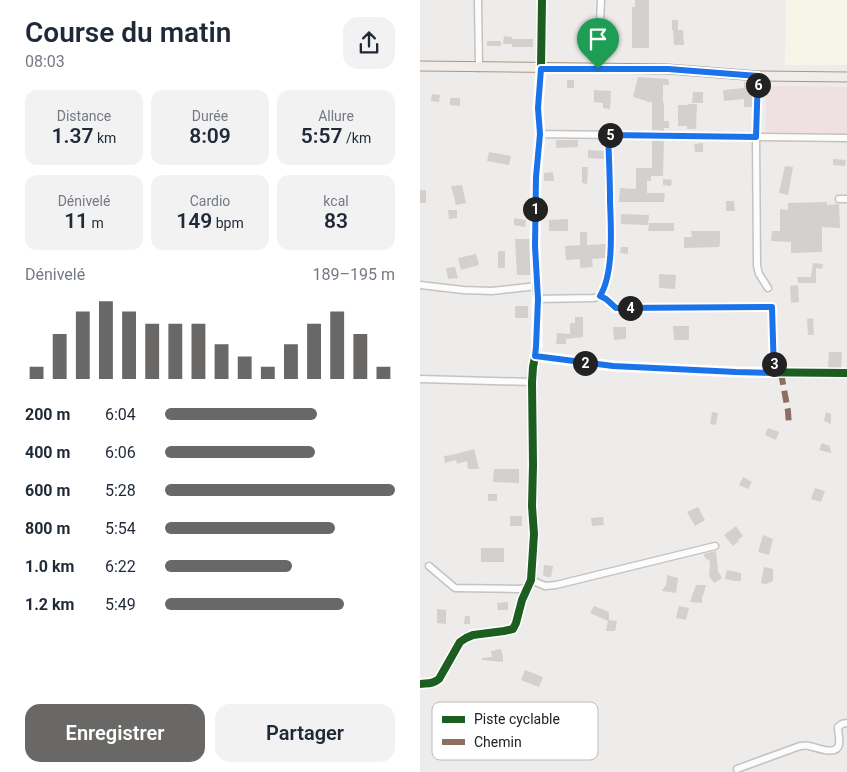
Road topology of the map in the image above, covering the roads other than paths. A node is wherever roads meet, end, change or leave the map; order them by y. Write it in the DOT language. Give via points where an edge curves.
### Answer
graph roads {
  1 [pos="478,0"];
  2 [pos="542,0"];
  3 [pos="601,0"];
  4 [pos="420,66"];
  5 [pos="479,68"];
  6 [pos="541,69"];
  7 [pos="598,69"];
  8 [pos="758,76"];
  9 [pos="847,77"];
  10 [pos="540,134"];
  11 [pos="608,135"];
  12 [pos="756,137"];
  13 [pos="847,138"];
  14 [pos="847,199"];
  15 [pos="839,200"];
  16 [pos="420,285"];
  17 [pos="537,286"];
  18 [pos="768,288"];
  19 [pos="600,296"];
  20 [pos="538,299"];
  21 [pos="535,356"];
  22 [pos="774,373"];
  23 [pos="847,373"];
  24 [pos="420,379"];
  25 [pos="532,382"];
  26 [pos="715,546"];
  27 [pos="429,566"];
  28 [pos="531,580"];
  29 [pos="528,588"];
  30 [pos="420,684"];
  31 [pos="847,723"];
  32 [pos="737,769"];
  1 -- 5 [label="street"];
  2 -- 6 [label="street"];
  3 -- 7 [label="street"];
  4 -- 5 [label="main road"];
  5 -- 6 [label="main road"];
  6 -- 7 [label="main road"];
  6 -- 10 [label="street"];
  7 -- 8 [label="main road" via="668,69"];
  8 -- 9 [label="main road"];
  8 -- 12 [label="street"];
  10 -- 11 [label="street"];
  10 -- 17 [label="street" via="536,177"];
  11 -- 12 [label="street"];
  11 -- 19 [label="street" via="611,232 608,274"];
  12 -- 13 [label="street"];
  12 -- 18 [label="street" via="757,266"];
  14 -- 15 [label="street"];
  16 -- 17 [label="street" via="492,291"];
  17 -- 20 [label="street"];
  19 -- 20 [label="street"];
  19 -- 22 [label="street" via="616,308 772,307"];
  20 -- 21 [label="street"];
  21 -- 22 [label="street" via="613,366"];
  21 -- 25 [label="street"];
  22 -- 23 [label="street"];
  24 -- 25 [label="street"];
  25 -- 28 [label="street" via="534,534"];
  26 -- 28 [label="street" via="556,585 545,586"];
  27 -- 29 [label="street" via="455,588"];
  28 -- 29 [label="street"];
  29 -- 30 [label="street" via="513,629 466,638 460,642 439,679 430,684"];
  31 -- 32 [label="street" via="838,727 837,749 800,746"];
}
